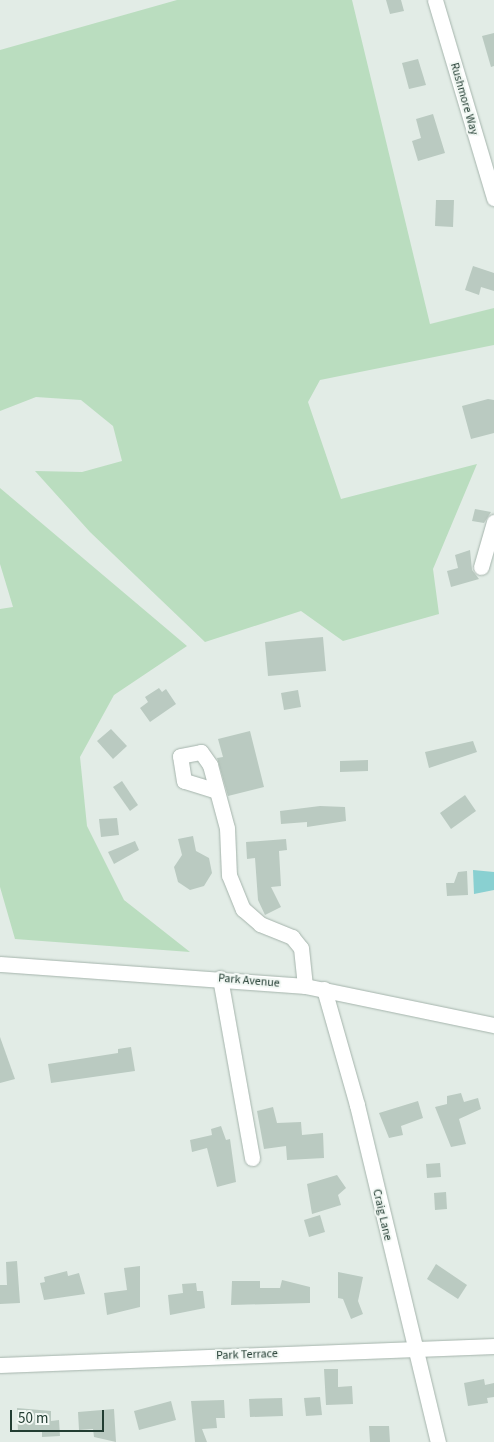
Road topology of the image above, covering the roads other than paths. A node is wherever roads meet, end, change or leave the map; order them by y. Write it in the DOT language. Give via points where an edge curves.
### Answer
graph roads {
  1 [pos="436,0"];
  2 [pos="494,198"];
  3 [pos="494,522"];
  4 [pos="481,567"];
  5 [pos="214,790"];
  6 [pos="0,964"];
  7 [pos="220,978"];
  8 [pos="305,986"];
  9 [pos="324,990"];
  10 [pos="494,1025"];
  11 [pos="252,1158"];
  12 [pos="494,1346"];
  13 [pos="413,1349"];
  14 [pos="0,1365"];
  15 [pos="438,1442"];
  1 -- 2 [label="street, Rushmore Way"];
  3 -- 4 [label="street"];
  5 -- 8 [label="street" via="227,828 229,875 243,909 260,924 292,937 301,948"];
  6 -- 7 [label="street, Park Avenue"];
  7 -- 8 [label="street, Park Avenue"];
  7 -- 11 [label="street"];
  8 -- 9 [label="street, Park Avenue"];
  9 -- 10 [label="street, Park Avenue"];
  9 -- 13 [label="street, Craig Lane" via="357,1105"];
  12 -- 13 [label="street, Park Terrace"];
  13 -- 14 [label="street, Park Terrace"];
  13 -- 15 [label="street, Craig Lane"];
}
